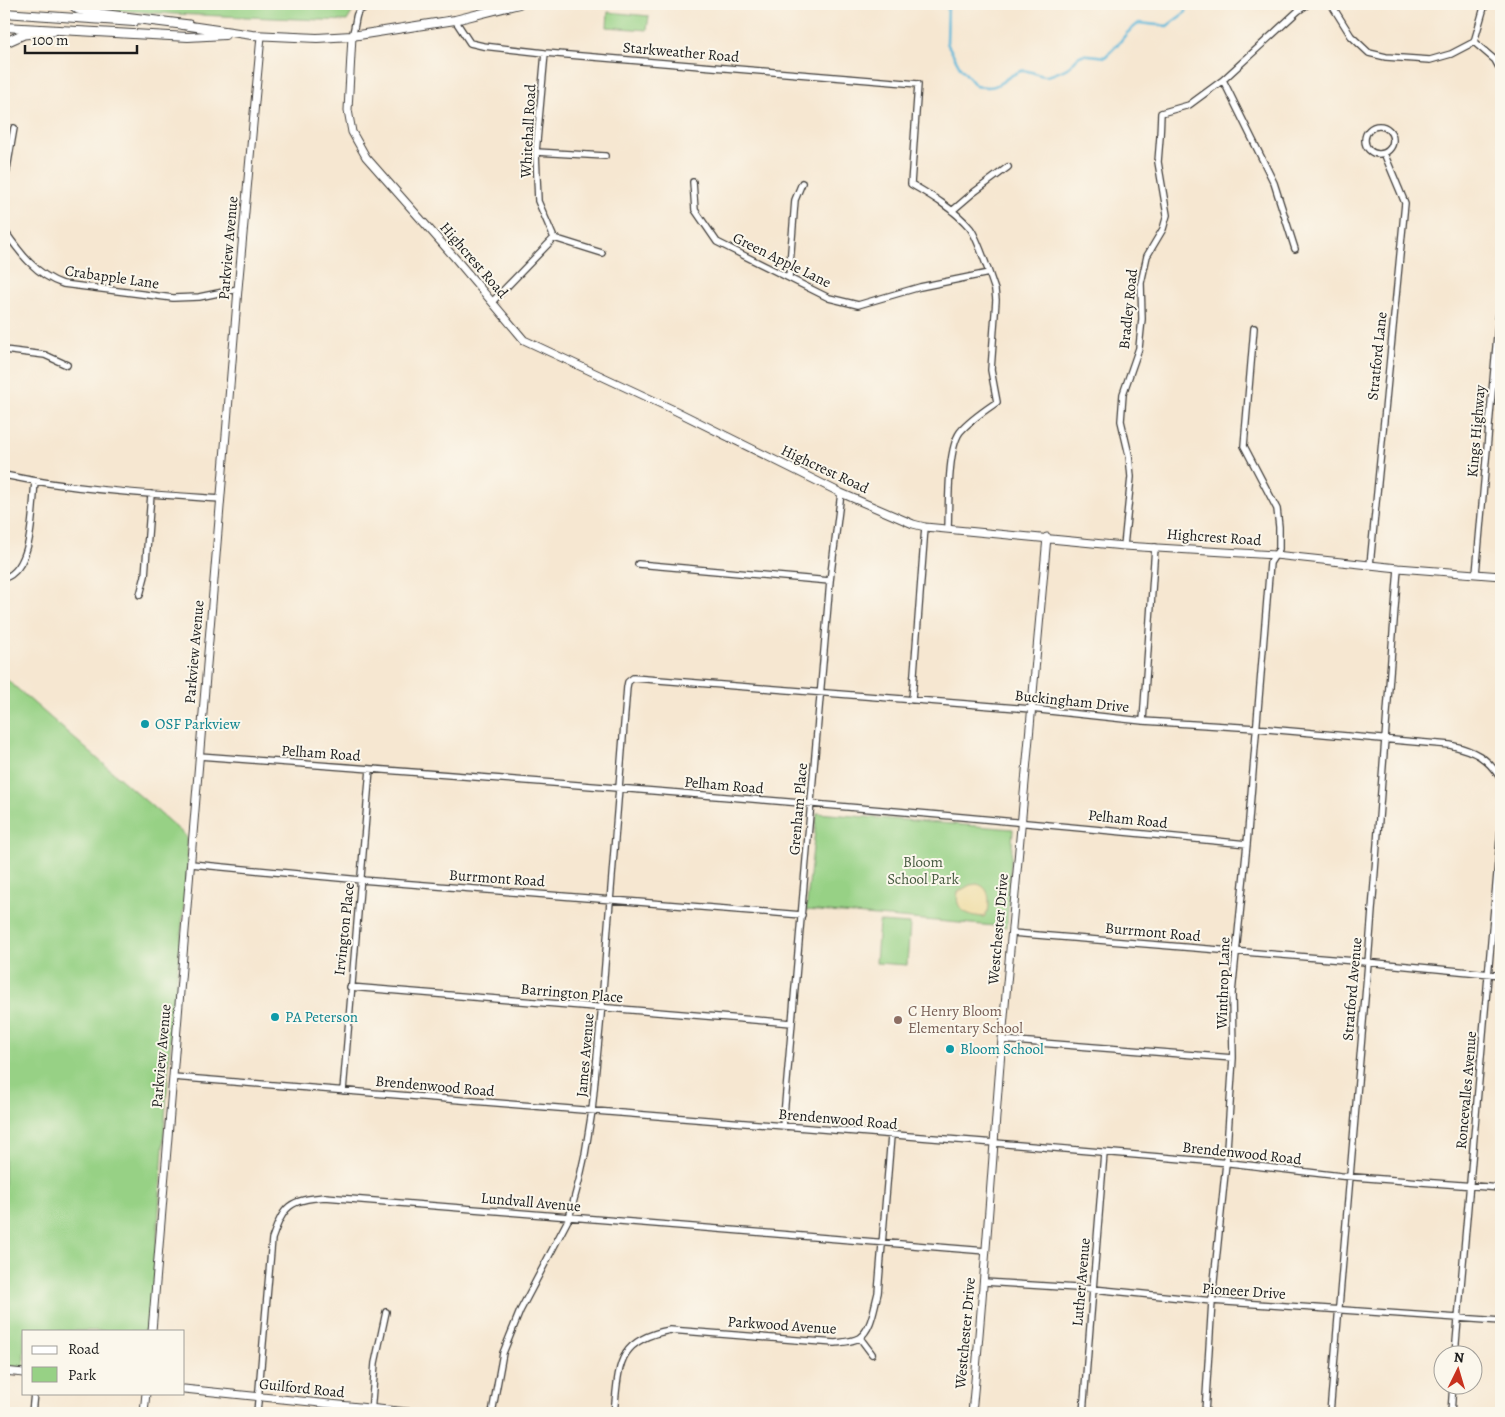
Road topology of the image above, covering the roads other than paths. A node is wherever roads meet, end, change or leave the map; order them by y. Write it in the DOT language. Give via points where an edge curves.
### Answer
graph roads {
  1 [pos="72,4"];
  2 [pos="378,4"];
  3 [pos="519,4"];
  4 [pos="1308,4"];
  5 [pos="1330,4"];
  6 [pos="1485,4"];
  7 [pos="4,13"];
  8 [pos="455,20"];
  9 [pos="189,25"];
  10 [pos="4,27"];
  11 [pos="53,30"];
  12 [pos="239,34"];
  13 [pos="261,36"];
  14 [pos="352,36"];
  15 [pos="1474,42"];
  16 [pos="4,43"];
  17 [pos="545,53"];
  18 [pos="1501,71"];
  19 [pos="1223,80"];
  20 [pos="14,128"];
  21 [pos="536,152"];
  22 [pos="1384,153"];
  23 [pos="605,156"];
  24 [pos="1008,167"];
  25 [pos="693,182"];
  26 [pos="802,183"];
  27 [pos="4,186"];
  28 [pos="952,211"];
  29 [pos="4,230"];
  30 [pos="554,238"];
  31 [pos="1295,249"];
  32 [pos="602,253"];
  33 [pos="989,273"];
  34 [pos="789,278"];
  35 [pos="238,289"];
  36 [pos="1501,290"];
  37 [pos="492,302"];
  38 [pos="1254,328"];
  39 [pos="4,350"];
  40 [pos="67,365"];
  41 [pos="4,475"];
  42 [pos="35,482"];
  43 [pos="151,494"];
  44 [pos="841,494"];
  45 [pos="220,498"];
  46 [pos="925,527"];
  47 [pos="948,529"];
  48 [pos="1047,538"];
  49 [pos="1124,546"];
  50 [pos="1155,547"];
  51 [pos="1275,555"];
  52 [pos="638,564"];
  53 [pos="1370,565"];
  54 [pos="1398,568"];
  55 [pos="1476,574"];
  56 [pos="1501,576"];
  57 [pos="4,578"];
  58 [pos="830,581"];
  59 [pos="140,594"];
  60 [pos="628,682"];
  61 [pos="821,692"];
  62 [pos="912,700"];
  63 [pos="1031,709"];
  64 [pos="1143,721"];
  65 [pos="1256,728"];
  66 [pos="1384,739"];
  67 [pos="199,756"];
  68 [pos="370,769"];
  69 [pos="1501,778"];
  70 [pos="619,788"];
  71 [pos="811,805"];
  72 [pos="1021,822"];
  73 [pos="1501,828"];
  74 [pos="1247,844"];
  75 [pos="191,864"];
  76 [pos="361,880"];
  77 [pos="609,899"];
  78 [pos="802,915"];
  79 [pos="1012,933"];
  80 [pos="1236,951"];
  81 [pos="1368,963"];
  82 [pos="1489,974"];
  83 [pos="1501,975"];
  84 [pos="350,987"];
  85 [pos="602,1008"];
  86 [pos="792,1023"];
  87 [pos="1002,1040"];
  88 [pos="1233,1058"];
  89 [pos="173,1077"];
  90 [pos="343,1091"];
  91 [pos="592,1111"];
  92 [pos="783,1127"];
  93 [pos="891,1136"];
  94 [pos="994,1144"];
  95 [pos="1104,1153"];
  96 [pos="1226,1163"];
  97 [pos="1348,1177"];
  98 [pos="1470,1186"];
  99 [pos="1501,1188"];
  100 [pos="568,1218"];
  101 [pos="882,1241"];
  102 [pos="986,1251"];
  103 [pos="984,1282"];
  104 [pos="1092,1290"];
  105 [pos="1212,1301"];
  106 [pos="1338,1310"];
  107 [pos="386,1312"];
  108 [pos="1458,1318"];
  109 [pos="1501,1321"];
  110 [pos="152,1330"];
  111 [pos="860,1338"];
  112 [pos="1456,1344"];
  113 [pos="872,1354"];
  114 [pos="4,1371"];
  115 [pos="22,1373"];
  116 [pos="185,1389"];
  117 [pos="34,1394"];
  118 [pos="146,1394"];
  119 [pos="1452,1394"];
  120 [pos="258,1396"];
  121 [pos="371,1411"];
  122 [pos="32,1413"];
  123 [pos="144,1413"];
  124 [pos="257,1413"];
  125 [pos="416,1413"];
  126 [pos="492,1413"];
  127 [pos="614,1413"];
  128 [pos="972,1413"];
  129 [pos="1082,1413"];
  130 [pos="1205,1413"];
  131 [pos="1330,1413"];
  132 [pos="1451,1413"];
  1 -- 9 [label="main road" via="78,9 100,14"];
  2 -- 14 [label="street" via="357,11"];
  3 -- 8 [label="main road"];
  4 -- 19 [label="street, Bradley Road"];
  5 -- 15 [label="street" via="1351,36 1369,53 1430,60"];
  6 -- 15 [label="street"];
  7 -- 9 [label="main road"];
  8 -- 14 [label="main road"];
  8 -- 17 [label="street, Starkweather Road" via="470,43"];
  9 -- 12 [label="main road"];
  10 -- 11 [label="main road"];
  11 -- 12 [label="main road" via="188,37"];
  11 -- 16 [label="main road" via="24,34"];
  12 -- 13 [label="main road"];
  13 -- 14 [label="main road"];
  13 -- 35 [label="street, Parkview Avenue"];
  14 -- 37 [label="street, Highcrest Road" via="348,110 352,132 366,157"];
  15 -- 18 [label="street" via="1495,60"];
  17 -- 21 [label="street, Whitehall Road"];
  17 -- 28 [label="street, Starkweather Road" via="918,84 911,184"];
  19 -- 31 [label="street" via="1274,183"];
  19 -- 49 [label="street, Bradley Road" via="1189,105 1161,113 1158,162 1167,215 1147,256 1141,283 1139,348 1123,394 1121,421 1131,478"];
  20 -- 27 [label="street"];
  21 -- 23 [label="street"];
  21 -- 30 [label="street, Whitehall Road" via="538,202"];
  22 -- 22 [label="street" via="1391,147 1392,134 1385,127 1372,127 1366,134 1366,143 1370,151"];
  22 -- 53 [label="street, Stratford Lane" via="1405,203"];
  24 -- 28 [label="street"];
  25 -- 34 [label="street, Green Apple Lane" via="695,210 717,242"];
  26 -- 34 [label="street" via="795,200"];
  28 -- 33 [label="street" via="971,230"];
  29 -- 35 [label="street, Crabapple Lane" via="37,270 63,284 173,298 199,297"];
  30 -- 32 [label="street"];
  30 -- 37 [label="street"];
  33 -- 34 [label="street, Green Apple Lane" via="920,287 858,305 828,298"];
  33 -- 47 [label="street" via="996,300 990,370 996,402 960,433 952,453"];
  35 -- 45 [label="street, Parkview Avenue"];
  36 -- 55 [label="street, Kings Highway"];
  37 -- 44 [label="street, Highcrest Road" via="524,340"];
  38 -- 51 [label="street, Winthrop Lane" via="1244,446 1277,508 1279,549"];
  39 -- 40 [label="street" via="45,355"];
  41 -- 42 [label="street"];
  42 -- 43 [label="street"];
  42 -- 57 [label="street" via="28,548 19,567 11,576"];
  43 -- 45 [label="street"];
  43 -- 59 [label="street" via="145,576"];
  44 -- 46 [label="street, Highcrest Road"];
  44 -- 58 [label="street, Grenham Place"];
  45 -- 67 [label="street, Parkview Avenue"];
  46 -- 47 [label="street, Highcrest Road"];
  46 -- 62 [label="street"];
  47 -- 48 [label="street, Highcrest Road"];
  48 -- 49 [label="street, Highcrest Road"];
  48 -- 63 [label="street, Westchester Drive"];
  49 -- 50 [label="street, Highcrest Road"];
  50 -- 51 [label="street, Highcrest Road"];
  50 -- 64 [label="street"];
  51 -- 53 [label="street, Highcrest Road"];
  51 -- 65 [label="street, Winthrop Lane" via="1270,563"];
  52 -- 58 [label="street"];
  53 -- 54 [label="street, Highcrest Road"];
  54 -- 55 [label="street, Highcrest Road"];
  54 -- 66 [label="street, Stratford Avenue"];
  55 -- 56 [label="street, Highcrest Road"];
  58 -- 61 [label="street, Grenham Place"];
  60 -- 61 [label="street, Buckingham Drive" via="633,678"];
  60 -- 70 [label="street, James Avenue"];
  61 -- 62 [label="street, Buckingham Drive"];
  61 -- 71 [label="street, Grenham Place"];
  62 -- 63 [label="street, Buckingham Drive"];
  63 -- 64 [label="street, Buckingham Drive"];
  63 -- 72 [label="street, Westchester Drive"];
  64 -- 65 [label="street, Buckingham Drive"];
  65 -- 66 [label="street, Buckingham Drive"];
  65 -- 74 [label="street, Winthrop Lane"];
  66 -- 69 [label="street, Buckingham Drive" via="1464,748 1489,762"];
  66 -- 81 [label="street, Stratford Avenue"];
  67 -- 68 [label="street, Pelham Road"];
  67 -- 75 [label="street, Parkview Avenue"];
  68 -- 70 [label="street, Pelham Road"];
  68 -- 76 [label="street, Irvington Place"];
  70 -- 71 [label="street, Pelham Road"];
  70 -- 77 [label="street, James Avenue"];
  71 -- 72 [label="street, Pelham Road"];
  71 -- 78 [label="street, Grenham Place"];
  72 -- 74 [label="street, Pelham Road"];
  72 -- 79 [label="street, Westchester Drive"];
  73 -- 82 [label="street, Roncevalles Avenue"];
  74 -- 80 [label="street, Winthrop Lane"];
  75 -- 76 [label="street, Burrmont Road"];
  75 -- 89 [label="street, Parkview Avenue"];
  76 -- 77 [label="street, Burrmont Road"];
  76 -- 84 [label="street, Irvington Place"];
  77 -- 78 [label="street, Burrmont Road"];
  77 -- 85 [label="street, James Avenue"];
  78 -- 86 [label="street, Grenham Place"];
  79 -- 80 [label="street, Burrmont Road"];
  79 -- 87 [label="street, Westchester Drive"];
  80 -- 81 [label="street, Burrmont Road"];
  80 -- 88 [label="street, Winthrop Lane" via="1232,998"];
  81 -- 82 [label="street, Burrmont Road"];
  81 -- 97 [label="street, Stratford Avenue"];
  82 -- 83 [label="street, Burrmont Road"];
  82 -- 98 [label="street, Roncevalles Avenue"];
  84 -- 85 [label="street, Barrington Place"];
  84 -- 90 [label="street, Irvington Place"];
  85 -- 86 [label="street, Barrington Place"];
  85 -- 91 [label="street, James Avenue"];
  86 -- 92 [label="street, Grenham Place"];
  87 -- 88 [label="street"];
  87 -- 94 [label="street, Westchester Drive"];
  88 -- 96 [label="street, Winthrop Lane"];
  89 -- 90 [label="street, Brendenwood Road"];
  89 -- 110 [label="street, Parkview Avenue"];
  90 -- 91 [label="street, Brendenwood Road"];
  91 -- 92 [label="street, Brendenwood Road"];
  91 -- 100 [label="street, James Avenue" via="580,1181"];
  92 -- 93 [label="street, Brendenwood Road"];
  93 -- 94 [label="street, Brendenwood Road"];
  93 -- 101 [label="street"];
  94 -- 95 [label="street, Brendenwood Road"];
  94 -- 102 [label="street, Westchester Drive"];
  95 -- 96 [label="street, Brendenwood Road"];
  95 -- 104 [label="street, Luther Avenue"];
  96 -- 97 [label="street, Brendenwood Road"];
  96 -- 105 [label="street, Winthrop Lane"];
  97 -- 98 [label="street, Brendenwood Road"];
  97 -- 106 [label="street, Stratford Avenue"];
  98 -- 99 [label="street, Brendenwood Road"];
  98 -- 108 [label="street, Roncevalles Avenue"];
  100 -- 101 [label="street, Lundvall Avenue"];
  100 -- 120 [label="street, Lundvall Avenue" via="324,1197 290,1204 278,1219 272,1238"];
  100 -- 126 [label="street, James Avenue" via="520,1311 503,1353"];
  101 -- 102 [label="street, Lundvall Avenue"];
  101 -- 111 [label="street" via="878,1293 872,1318"];
  102 -- 103 [label="street, Westchester Drive"];
  103 -- 104 [label="street, Pioneer Drive"];
  103 -- 128 [label="street, Westchester Drive"];
  104 -- 105 [label="street, Pioneer Drive"];
  104 -- 129 [label="street, Luther Avenue"];
  105 -- 106 [label="street, Pioneer Drive"];
  105 -- 130 [label="street, Winthrop Lane"];
  106 -- 108 [label="street, Pioneer Drive"];
  106 -- 131 [label="street, Stratford Avenue"];
  107 -- 121 [label="street" via="375,1363"];
  108 -- 109 [label="street, Pioneer Drive"];
  108 -- 112 [label="street, Roncevalles Avenue"];
  111 -- 113 [label="street"];
  111 -- 127 [label="street, Parkwood Avenue" via="835,1343 670,1330 652,1334 625,1354 618,1368"];
  114 -- 115 [label="street"];
  116 -- 120 [label="street, Guilford Road"];
  117 -- 122 [label="street"];
  118 -- 123 [label="street"];
  119 -- 132 [label="street"];
  120 -- 121 [label="street, Guilford Road"];
  120 -- 124 [label="street, Lundvall Avenue"];
  121 -- 125 [label="street, Guilford Road"];
}
